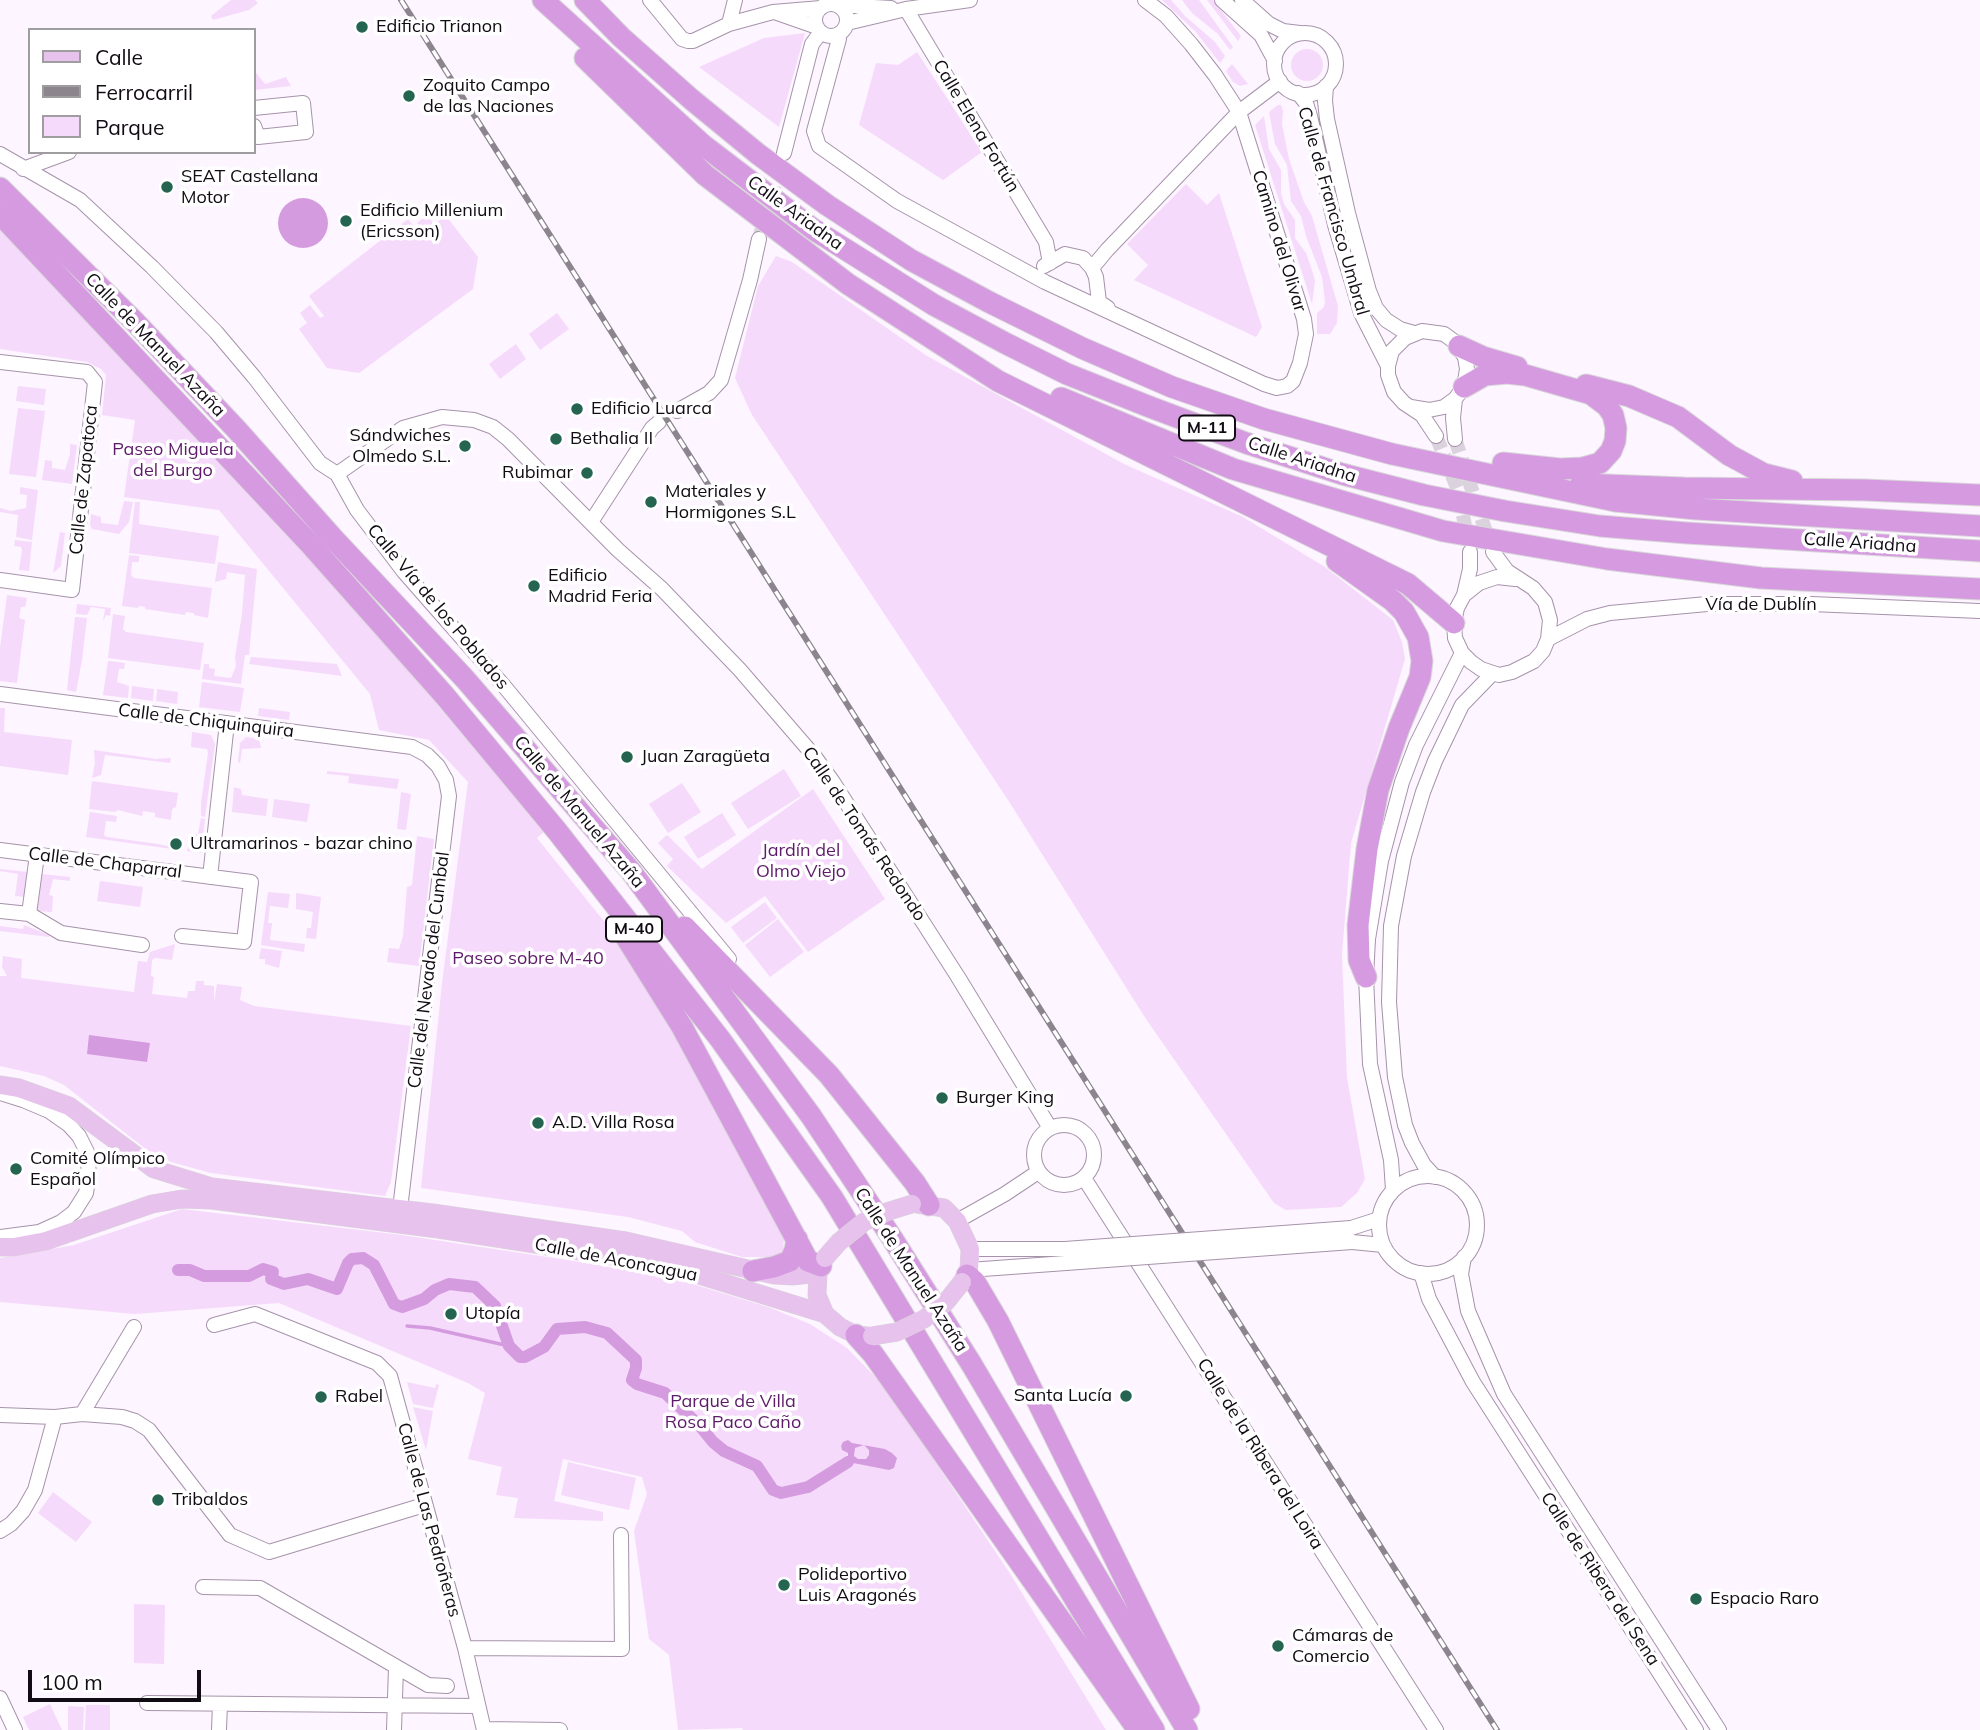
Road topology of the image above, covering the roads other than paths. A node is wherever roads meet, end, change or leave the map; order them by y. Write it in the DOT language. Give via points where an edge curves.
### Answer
graph roads {
  1 [pos="585,0"];
  2 [pos="650,0"];
  3 [pos="735,0"];
  4 [pos="970,0"];
  5 [pos="1145,0"];
  6 [pos="1222,0"];
  7 [pos="1242,0"];
  8 [pos="547,4"];
  9 [pos="830,4"];
  10 [pos="907,5"];
  11 [pos="773,12"];
  12 [pos="847,23"];
  13 [pos="729,24"];
  14 [pos="819,29"];
  15 [pos="1301,33"];
  16 [pos="837,35"];
  17 [pos="1275,61"];
  18 [pos="1280,80"];
  19 [pos="1326,86"];
  20 [pos="1298,93"];
  21 [pos="256,108"];
  22 [pos="1239,112"];
  23 [pos="256,131"];
  24 [pos="784,153"];
  25 [pos="0,154"];
  26 [pos="64,154"];
  27 [pos="23,169"];
  28 [pos="0,188"];
  29 [pos="0,214"];
  30 [pos="760,239"];
  31 [pos="1107,250"];
  32 [pos="1062,258"];
  33 [pos="1011,262"];
  34 [pos="1094,272"];
  35 [pos="1120,318"];
  36 [pos="1414,333"];
  37 [pos="941,344"];
  38 [pos="1459,346"];
  39 [pos="0,362"];
  40 [pos="1388,366"];
  41 [pos="1460,393"];
  42 [pos="1411,407"];
  43 [pos="677,411"];
  44 [pos="1264,419"];
  45 [pos="659,422"];
  46 [pos="1436,436"];
  47 [pos="1455,439"];
  48 [pos="337,474"];
  49 [pos="1526,482"];
  50 [pos="1843,489"];
  51 [pos="1980,495"];
  52 [pos="1280,521"];
  53 [pos="591,522"];
  54 [pos="1980,526"];
  55 [pos="1980,551"];
  56 [pos="1471,552"];
  57 [pos="1493,552"];
  58 [pos="1516,579"];
  59 [pos="0,580"];
  60 [pos="1980,589"];
  61 [pos="1464,594"];
  62 [pos="1980,611"];
  63 [pos="1454,622"];
  64 [pos="1548,639"];
  65 [pos="1462,653"];
  66 [pos="1493,673"];
  67 [pos="0,694"];
  68 [pos="227,723"];
  69 [pos="412,747"];
  70 [pos="0,850"];
  71 [pos="37,855"];
  72 [pos="630,870"];
  73 [pos="210,877"];
  74 [pos="600,885"];
  75 [pos="0,911"];
  76 [pos="29,914"];
  77 [pos="182,936"];
  78 [pos="142,944"];
  79 [pos="1366,977"];
  80 [pos="828,1074"];
  81 [pos="0,1085"];
  82 [pos="0,1093"];
  83 [pos="1050,1128"];
  84 [pos="1038,1172"];
  85 [pos="1435,1177"];
  86 [pos="1084,1178"];
  87 [pos="1393,1190"];
  88 [pos="920,1205"];
  89 [pos="401,1217"];
  90 [pos="1379,1219"];
  91 [pos="957,1221"];
  92 [pos="1352,1235"];
  93 [pos="0,1237"];
  94 [pos="797,1239"];
  95 [pos="1383,1245"];
  96 [pos="0,1247"];
  97 [pos="970,1249"];
  98 [pos="1065,1256"];
  99 [pos="1464,1257"];
  100 [pos="821,1266"];
  101 [pos="753,1271"];
  102 [pos="1421,1273"];
  103 [pos="966,1276"];
  104 [pos="825,1314"];
  105 [pos="214,1325"];
  106 [pos="134,1327"];
  107 [pos="864,1336"];
  108 [pos="82,1414"];
  109 [pos="0,1415"];
  110 [pos="55,1417"];
  111 [pos="1504,1429"];
  112 [pos="1564,1486"];
  113 [pos="424,1505"];
  114 [pos="0,1531"];
  115 [pos="621,1535"];
  116 [pos="203,1587"];
  117 [pos="465,1648"];
  118 [pos="396,1668"];
  119 [pos="447,1686"];
  120 [pos="0,1698"];
  121 [pos="147,1703"];
  122 [pos="220,1704"];
  123 [pos="394,1704"];
  124 [pos="478,1706"];
  125 [pos="15,1730"];
  126 [pos="219,1730"];
  127 [pos="394,1730"];
  128 [pos="484,1730"];
  129 [pos="560,1730"];
  130 [pos="1138,1730"];
  131 [pos="1154,1730"];
  132 [pos="1187,1730"];
  133 [pos="1199,1730"];
  134 [pos="1436,1730"];
  135 [pos="1696,1730"];
  136 [pos="1719,1730"];
  1 -- 44 [label="highway, Calle Ariadna / M-11" via="621,37 758,154 911,260 1082,348 1172,387"];
  2 -- 13 [label="street" via="688,41"];
  3 -- 13 [label="street"];
  4 -- 10 [label="street"];
  5 -- 22 [label="street, Camino del Olivar" via="1191,44"];
  6 -- 17 [label="street" via="1261,35"];
  7 -- 15 [label="street" via="1275,27"];
  8 -- 37 [label="highway" via="574,46 705,175 848,284"];
  8 -- 55 [label="highway, Calle Ariadna / M-11" via="703,145 813,229 969,324 1067,374 1150,407 1342,474 1506,510 1613,527"];
  9 -- 10 [label="street"];
  9 -- 11 [label="street"];
  9 -- 12 [label="street" via="846,12"];
  9 -- 14 [label="street" via="815,16"];
  10 -- 12 [label="street"];
  10 -- 32 [label="street, Calle Elena Fortún" via="1046,242"];
  11 -- 13 [label="street"];
  11 -- 14 [label="street"];
  12 -- 16 [label="street"];
  14 -- 16 [label="street" via="828,36"];
  14 -- 24 [label="street"];
  15 -- 17 [label="street" via="1283,43"];
  15 -- 19 [label="street" via="1322,38 1334,52 1335,70"];
  16 -- 33 [label="street" via="814,131 819,146 897,201"];
  17 -- 18 [label="street"];
  18 -- 20 [label="street"];
  18 -- 22 [label="street"];
  19 -- 20 [label="street" via="1311,94"];
  19 -- 36 [label="street, Calle de Francisco Umbral" via="1327,119 1369,292 1386,320"];
  20 -- 40 [label="street, Calle de Francisco Umbral" via="1310,116 1361,313"];
  21 -- 23 [label="street" via="303,103 306,132 258,136"];
  22 -- 31 [label="street"];
  22 -- 35 [label="street, Camino del Olivar" via="1304,318 1306,334 1293,380 1277,388 1264,384"];
  25 -- 27 [label="street, Calle Vía de los Poblados"];
  26 -- 27 [label="street"];
  27 -- 48 [label="street, Calle Vía de los Poblados" via="80,200 152,267 216,332 320,463"];
  28 -- 72 [label="highway, Calle de Manuel Azaña / M-40" via="237,430 465,679"];
  29 -- 74 [label="highway, Calle de Manuel Azaña / M-40" via="319,554 445,696"];
  30 -- 43 [label="street" via="721,380 709,393"];
  31 -- 32 [label="street"];
  31 -- 34 [label="street"];
  32 -- 33 [label="street" via="1038,269"];
  32 -- 34 [label="street, Calle Elena Fortún" via="1083,258"];
  33 -- 35 [label="street"];
  34 -- 35 [label="street" via="1099,302"];
  36 -- 38 [label="street" via="1437,332"];
  36 -- 40 [label="street" via="1392,351"];
  37 -- 52 [label="highway" via="998,381"];
  37 -- 60 [label="highway" via="1233,469 1443,531 1607,559 1761,578"];
  38 -- 41 [label="street" via="1467,369"];
  38 -- 50 [label="highway" via="1508,365 1629,396 1678,417 1729,456 1764,474"];
  39 -- 59 [label="street, Calle de Zapatoca" via="87,372 95,382 72,590"];
  40 -- 42 [label="street" via="1394,392"];
  41 -- 42 [label="street" via="1436,410"];
  41 -- 44 [label="highway" via="1478,378 1507,373 1579,389 1600,400 1613,415 1613,446 1593,466 1534,468"];
  41 -- 47 [label="street" via="1453,418"];
  42 -- 46 [label="street"];
  44 -- 49 [label="highway, Calle Ariadna / M-11" via="1392,454"];
  45 -- 53 [label="street"];
  48 -- 53 [label="street, Calle de Tomás Redondo" via="403,428 442,417 474,420 508,439"];
  48 -- 80 [label="street, Calle Vía de los Poblados" via="357,510 404,572"];
  49 -- 50 [label="highway"];
  49 -- 54 [label="highway, Calle Ariadna / M-11" via="1615,501 1696,509"];
  50 -- 51 [label="highway"];
  52 -- 63 [label="highway" via="1408,584"];
  52 -- 79 [label="highway" via="1393,601 1413,624 1421,649 1420,677 1378,790 1367,849 1358,925 1359,960"];
  53 -- 83 [label="street, Calle de Tomás Redondo" via="740,670 815,757"];
  56 -- 61 [label="street"];
  57 -- 58 [label="street"];
  58 -- 61 [label="street" via="1497,577"];
  58 -- 64 [label="street" via="1533,588 1545,602 1550,620"];
  61 -- 63 [label="street"];
  62 -- 64 [label="street, Vía de Dublín" via="1707,604 1587,619"];
  63 -- 65 [label="street"];
  64 -- 66 [label="street" via="1534,661 1512,672"];
  65 -- 66 [label="street"];
  65 -- 79 [label="street" via="1402,782 1381,861"];
  66 -- 85 [label="street" via="1462,705 1435,761 1409,836 1391,926 1389,1002 1395,1077 1412,1143"];
  67 -- 68 [label="street, Calle de Chiquinquira"];
  68 -- 69 [label="street, Calle de Chiquinquira"];
  68 -- 73 [label="street"];
  69 -- 89 [label="street, Calle del Nevado del Cumbal" via="438,766 449,796"];
  70 -- 71 [label="street, Calle de Chaparral"];
  71 -- 73 [label="street, Calle de Chaparral"];
  71 -- 76 [label="street"];
  72 -- 80 [label="highway"];
  72 -- 132 [label="highway, Calle de Manuel Azaña / M-40" via="811,1116 892,1238"];
  73 -- 77 [label="street, Calle de Chaparral" via="251,882 244,942"];
  74 -- 94 [label="highway" via="626,940 682,1027"];
  74 -- 131 [label="highway, Calle de Manuel Azaña / M-40" via="720,1039 832,1197"];
  75 -- 76 [label="street"];
  76 -- 78 [label="street" via="61,933"];
  79 -- 87 [label="street" via="1370,1064"];
  80 -- 88 [label="highway" via="915,1183"];
  81 -- 89 [label="main road, Calle de Aconcagua" via="69,1106 154,1169 212,1187"];
  82 -- 93 [label="street" via="40,1107 69,1125 87,1152 89,1174 86,1194 61,1222 39,1232"];
  83 -- 84 [label="street" via="1034,1147"];
  83 -- 86 [label="street" via="1076,1127 1090,1138 1095,1154"];
  84 -- 86 [label="street" via="1060,1185"];
  84 -- 91 [label="street"];
  85 -- 87 [label="street" via="1417,1177"];
  85 -- 99 [label="street" via="1456,1185 1472,1204 1475,1234"];
  86 -- 134 [label="street, Calle de la Ribera del Loira"];
  87 -- 90 [label="street"];
  88 -- 91 [label="main road" via="944,1208"];
  88 -- 100 [label="main road, bridge" via="886,1212 864,1223 839,1242"];
  89 -- 96 [label="main road, Calle de Aconcagua" via="182,1199 131,1211 46,1241"];
  89 -- 101 [label="main road, Calle de Aconcagua" via="626,1241"];
  89 -- 104 [label="main road, Calle de Aconcagua" via="676,1268"];
  90 -- 92 [label="street"];
  90 -- 95 [label="street"];
  91 -- 97 [label="main road"];
  92 -- 95 [label="street"];
  92 -- 98 [label="street, bridge"];
  94 -- 100 [label="highway" via="808,1261"];
  94 -- 101 [label="highway" via="790,1261"];
  95 -- 102 [label="street" via="1402,1267"];
  97 -- 98 [label="street"];
  97 -- 103 [label="main road"];
  98 -- 103 [label="street"];
  99 -- 102 [label="street" via="1444,1270"];
  99 -- 112 [label="street, Calle de Ribera del Sena" via="1464,1297 1488,1361"];
  100 -- 101 [label="main road, Calle de Aconcagua" via="793,1276"];
  100 -- 104 [label="main road" via="817,1295"];
  102 -- 111 [label="street, Calle de Ribera del Sena" via="1449,1341"];
  103 -- 107 [label="main road, bridge" via="946,1302 924,1319 897,1332"];
  103 -- 133 [label="highway" via="975,1282 998,1321"];
  104 -- 107 [label="main road" via="840,1327"];
  105 -- 113 [label="street, Calle de Las Pedroñeras" via="255,1314 377,1363 390,1376"];
  106 -- 108 [label="street"];
  107 -- 130 [label="highway"];
  108 -- 110 [label="street"];
  108 -- 113 [label="street" via="122,1417 149,1430 230,1535 269,1552"];
  109 -- 110 [label="street"];
  110 -- 114 [label="street" via="35,1490 23,1511"];
  111 -- 112 [label="street, Calle de Ribera del Sena" via="1522,1442 1549,1485"];
  111 -- 135 [label="street, Calle de Ribera del Sena"];
  112 -- 136 [label="street, Calle de Ribera del Sena"];
  113 -- 117 [label="street, Calle de Las Pedroñeras"];
  115 -- 117 [label="street" via="622,1649"];
  116 -- 118 [label="street" via="260,1588"];
  117 -- 124 [label="street, Calle de Las Pedroñeras"];
  118 -- 119 [label="street" via="428,1685"];
  118 -- 123 [label="street"];
  120 -- 125 [label="street"];
  121 -- 122 [label="street"];
  122 -- 123 [label="street"];
  122 -- 126 [label="street"];
  123 -- 124 [label="street"];
  123 -- 127 [label="street"];
  124 -- 128 [label="street, Calle de Las Pedroñeras"];
  128 -- 129 [label="street"];
}
